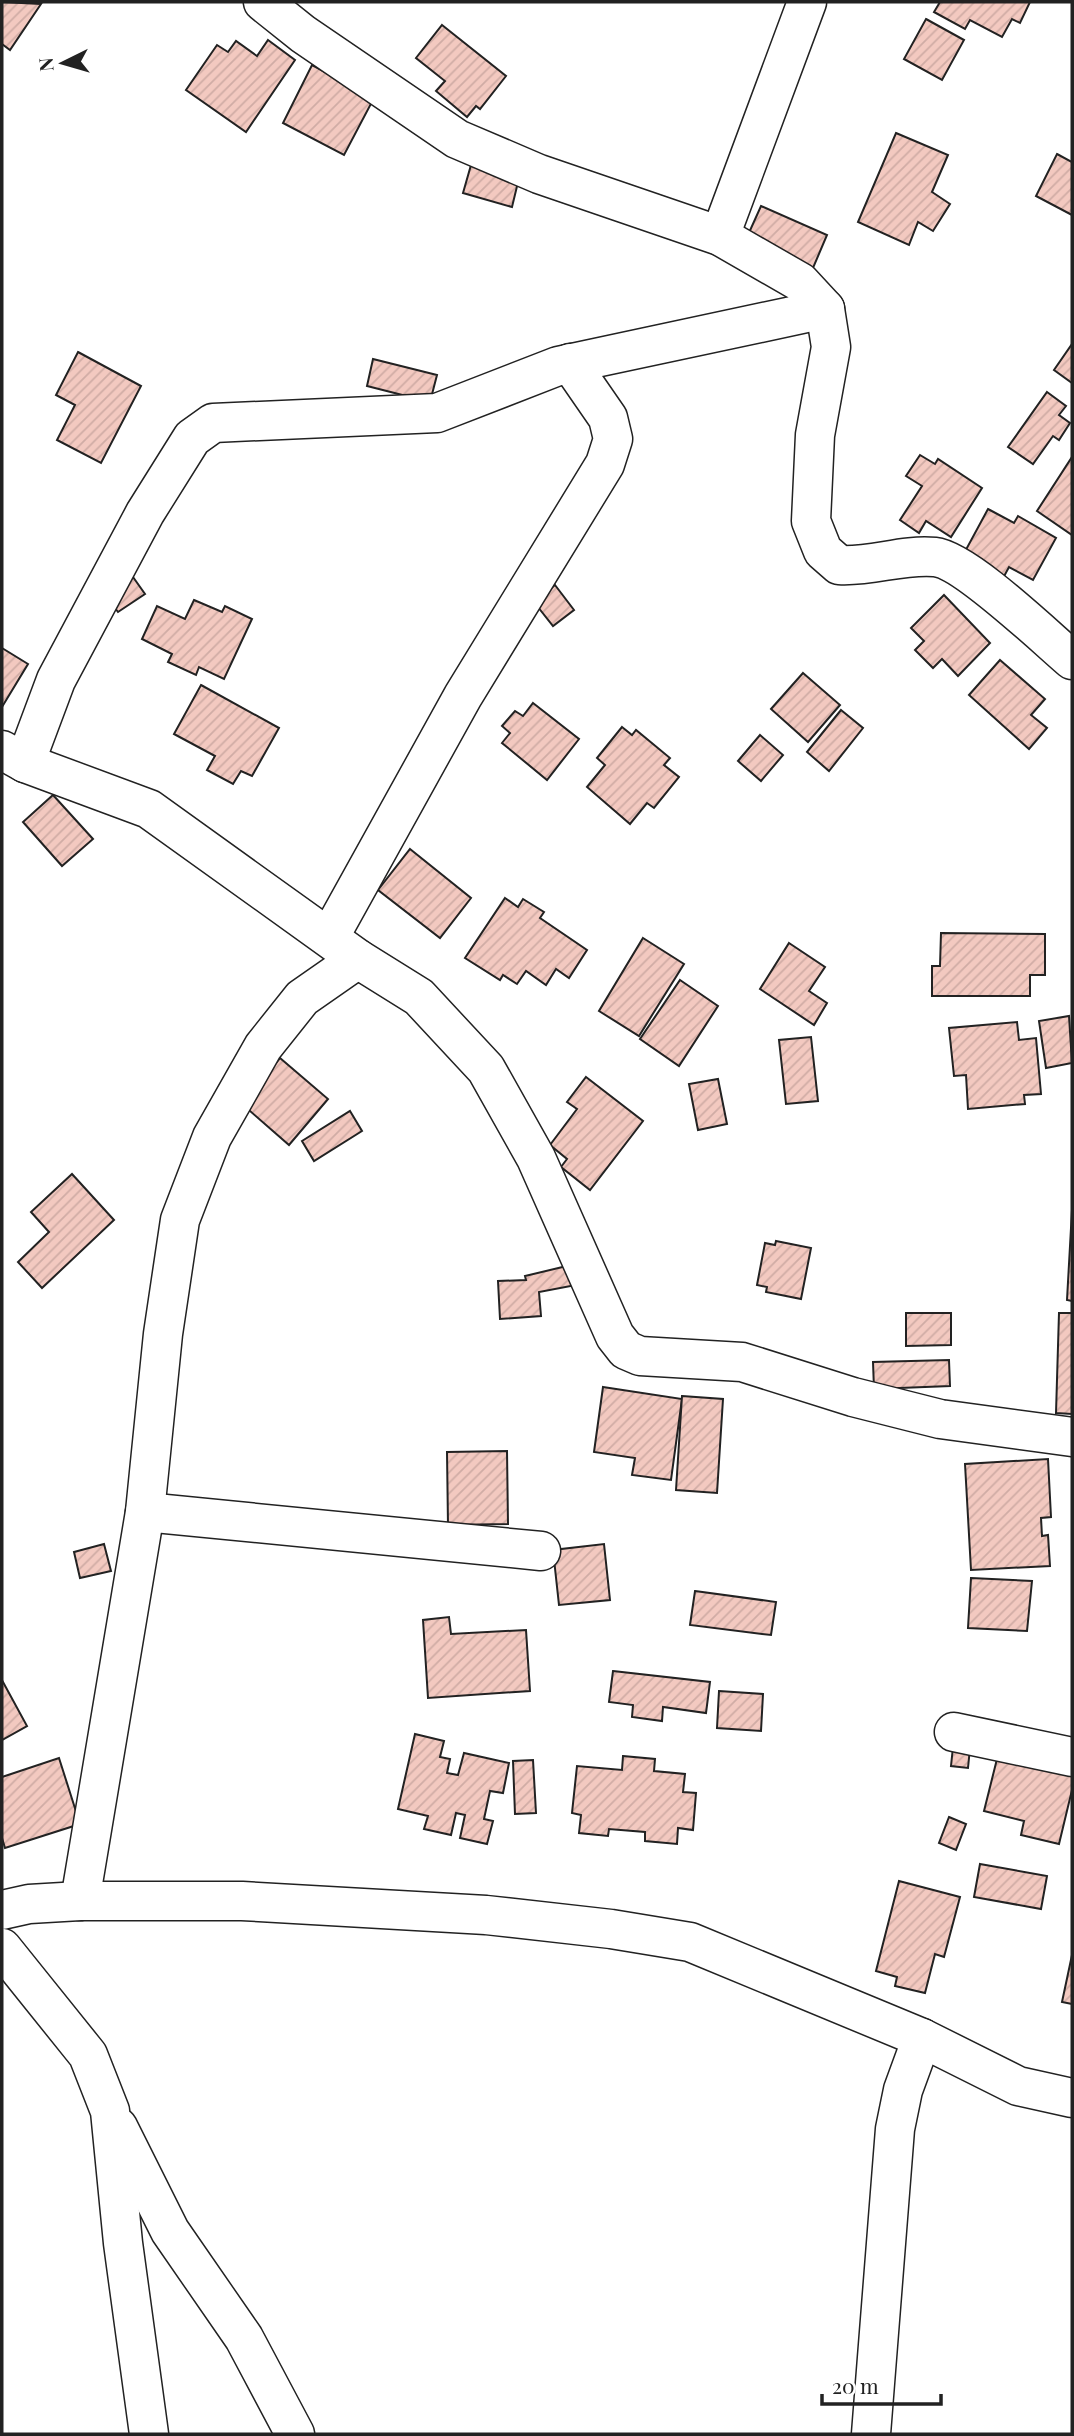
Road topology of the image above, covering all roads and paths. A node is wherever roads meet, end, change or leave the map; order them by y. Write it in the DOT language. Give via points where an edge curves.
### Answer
graph roads {
  1 [pos="263,2"];
  2 [pos="807,2"];
  3 [pos="720,236"];
  4 [pos="825,309"];
  5 [pos="570,363"];
  6 [pos="1072,660"];
  7 [pos="14,756"];
  8 [pos="344,948"];
  9 [pos="1072,1437"];
  10 [pos="145,1512"];
  11 [pos="541,1551"];
  12 [pos="954,1732"];
  13 [pos="1072,1756"];
  14 [pos="80,1901"];
  15 [pos="2,1910"];
  16 [pos="2,1948"];
  17 [pos="922,2038"];
  18 [pos="1072,2098"];
  19 [pos="110,2111"];
  20 [pos="149,2434"];
  21 [pos="295,2434"];
  22 [pos="871,2434"];
  1 -- 3 [label="street" via="457,139 539,174"];
  2 -- 3 [label="street"];
  3 -- 4 [label="street" via="800,282"];
  4 -- 5 [label="street"];
  4 -- 6 [label="street" via="831,346 815,435 811,521 823,551 839,565 864,567 908,556 938,557 961,567"];
  5 -- 7 [label="street" via="437,413 213,423 192,438 145,513"];
  5 -- 8 [label="street" via="608,418 613,439 605,464 463,696"];
  7 -- 8 [label="street" via="149,809"];
  8 -- 9 [label="street" via="419,997 485,1069 536,1158 615,1336 626,1350 640,1356 742,1362 940,1419"];
  8 -- 10 [label="street" via="263,1047 212,1137 180,1220"];
  10 -- 11 [label="street"];
  10 -- 14 [label="street"];
  12 -- 13 [label="street"];
  14 -- 15 [label="street"];
  14 -- 17 [label="street" via="242,1901 486,1915 611,1928 690,1942"];
  16 -- 19 [label="street" via="88,2054"];
  17 -- 18 [label="street" via="1018,2086"];
  17 -- 22 [label="street" via="895,2129"];
  19 -- 20 [label="street"];
  19 -- 21 [label="street" via="170,2231 244,2339"];
}
